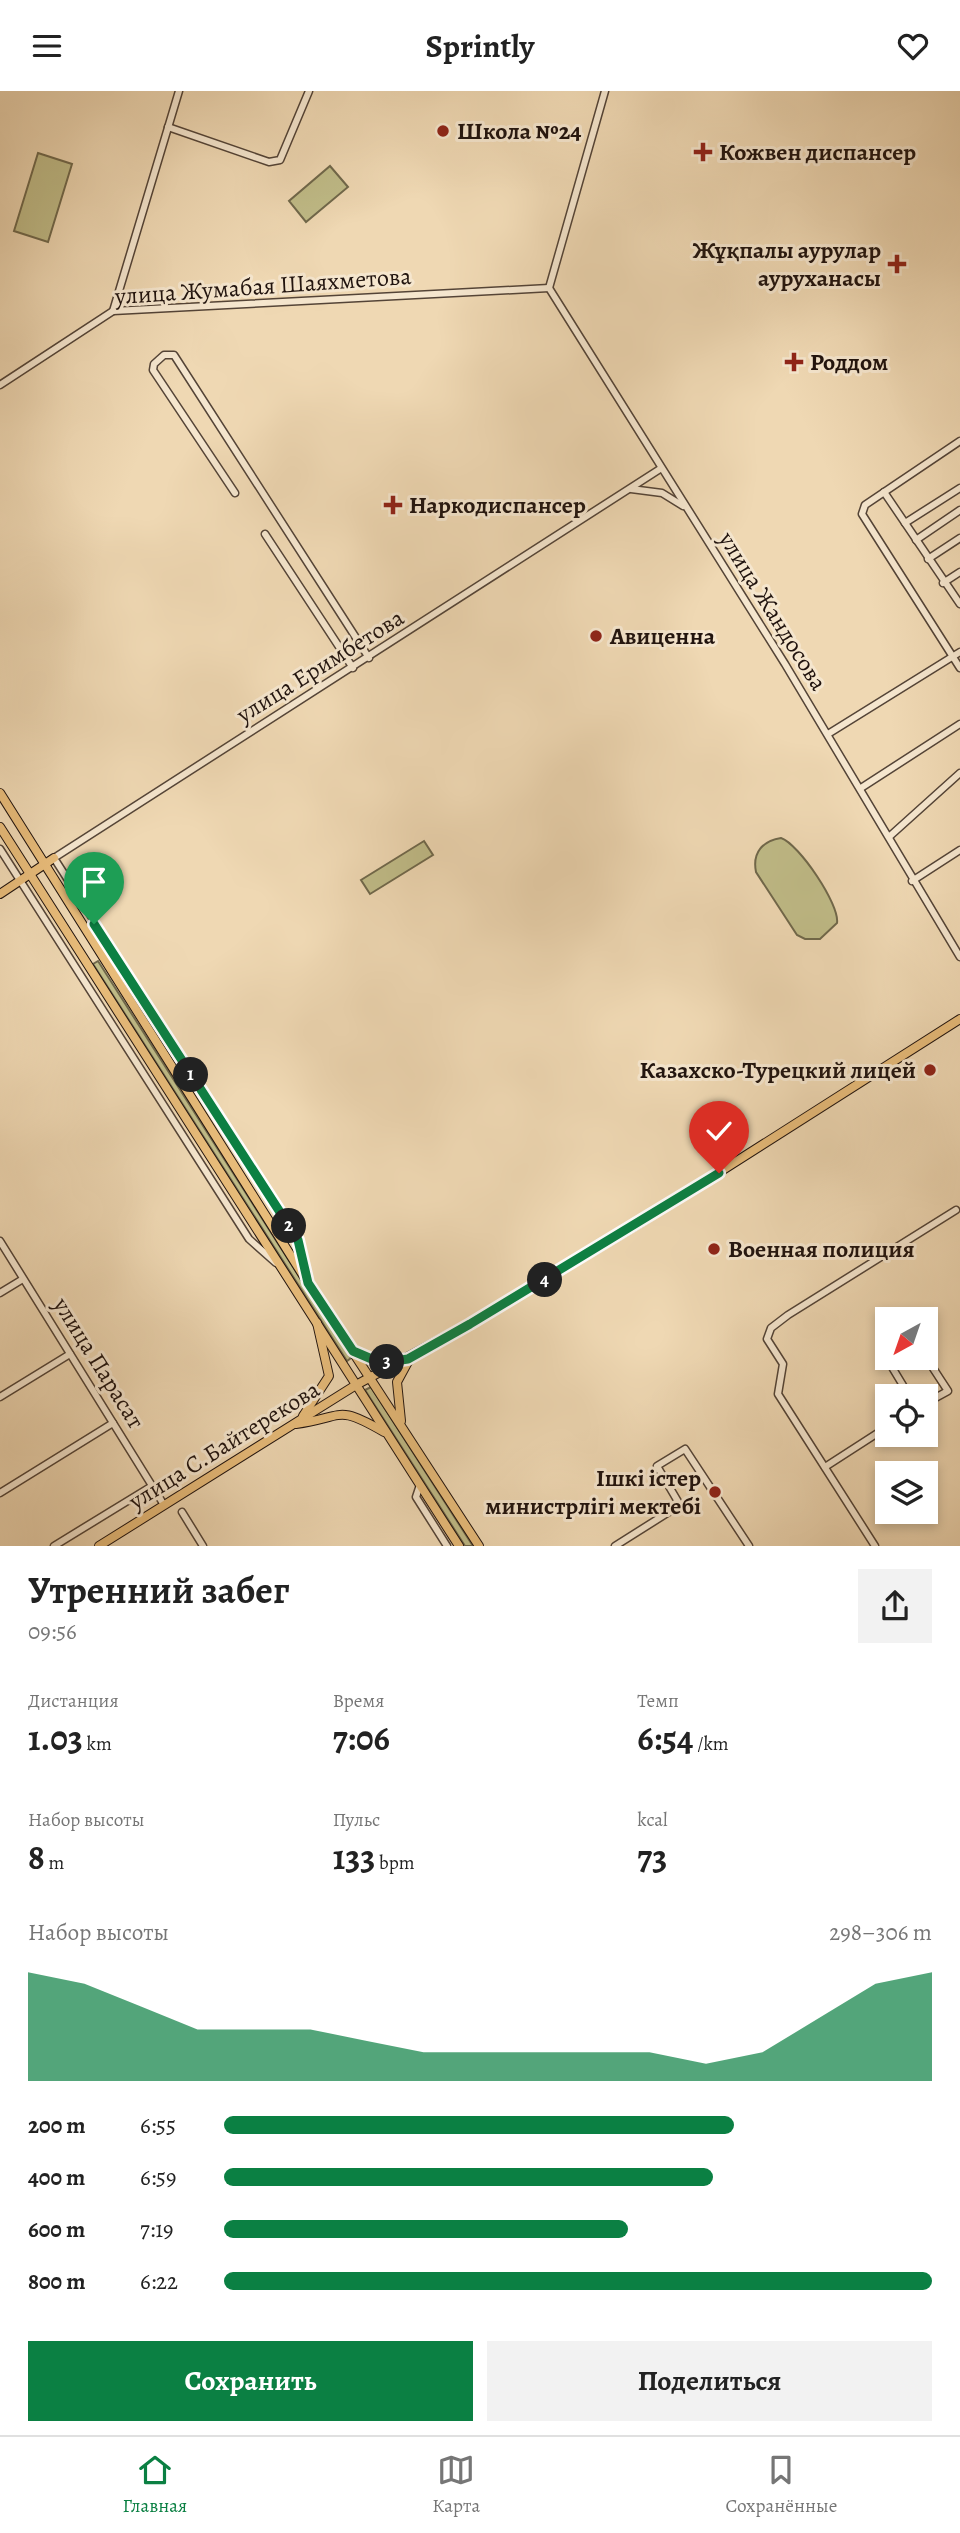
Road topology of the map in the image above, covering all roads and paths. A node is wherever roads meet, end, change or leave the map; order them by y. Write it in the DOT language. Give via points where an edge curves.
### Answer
graph roads {
  1 [pos="178,91"];
  2 [pos="309,91"];
  3 [pos="605,91"];
  4 [pos="168,127"];
  5 [pos="549,288"];
  6 [pos="113,311"];
  7 [pos="0,385"];
  8 [pos="960,441"];
  9 [pos="660,469"];
  10 [pos="960,488"];
  11 [pos="629,489"];
  12 [pos="884,492"];
  13 [pos="236,493"];
  14 [pos="687,509"];
  15 [pos="960,510"];
  16 [pos="905,523"];
  17 [pos="265,534"];
  18 [pos="960,538"];
  19 [pos="916,540"];
  20 [pos="928,559"];
  21 [pos="960,572"];
  22 [pos="943,583"];
  23 [pos="960,604"];
  24 [pos="960,652"];
  25 [pos="953,657"];
  26 [pos="369,658"];
  27 [pos="353,668"];
  28 [pos="960,668"];
  29 [pos="960,724"];
  30 [pos="828,734"];
  31 [pos="960,773"];
  32 [pos="861,788"];
  33 [pos="0,793"];
  34 [pos="0,827"];
  35 [pos="890,836"];
  36 [pos="0,849"];
  37 [pos="960,850"];
  38 [pos="50,861"];
  39 [pos="30,875"];
  40 [pos="21,881"];
  41 [pos="912,881"];
  42 [pos="0,894"];
  43 [pos="74,907"];
  44 [pos="94,924"];
  45 [pos="102,950"];
  46 [pos="960,957"];
  47 [pos="86,961"];
  48 [pos="960,1019"];
  49 [pos="957,1210"];
  50 [pos="0,1241"];
  51 [pos="285,1272"];
  52 [pos="23,1279"];
  53 [pos="308,1283"];
  54 [pos="0,1293"];
  55 [pos="317,1324"];
  56 [pos="353,1351"];
  57 [pos="70,1354"];
  58 [pos="409,1358"];
  59 [pos="934,1370"];
  60 [pos="370,1377"];
  61 [pos="356,1385"];
  62 [pos="938,1396"];
  63 [pos="0,1397"];
  64 [pos="113,1423"];
  65 [pos="296,1423"];
  66 [pos="403,1428"];
  67 [pos="387,1433"];
  68 [pos="875,1435"];
  69 [pos="825,1467"];
  70 [pos="420,1485"];
  71 [pos="152,1486"];
  72 [pos="0,1493"];
  73 [pos="164,1505"];
  74 [pos="182,1512"];
  75 [pos="54,1546"];
  76 [pos="99,1546"];
  77 [pos="204,1546"];
  78 [pos="447,1546"];
  79 [pos="459,1546"];
  80 [pos="479,1546"];
  81 [pos="615,1546"];
  82 [pos="749,1546"];
  83 [pos="874,1546"];
  1 -- 4 [label="street"];
  2 -- 4 [label="street" via="280,160 269,162"];
  3 -- 5 [label="street"];
  4 -- 6 [label="street"];
  5 -- 6 [label="street, улица Жумабая Шаяхметова"];
  5 -- 9 [label="street, улица Жандосова"];
  6 -- 7 [label="street, улица Жумабая Шаяхметова"];
  8 -- 12 [label="street"];
  9 -- 11 [label="street, улица Еримбетова"];
  9 -- 14 [label="street, улица Жандосова"];
  10 -- 16 [label="street"];
  11 -- 14 [label="street" via="662,493"];
  11 -- 26 [label="street, улица Еримбетова"];
  12 -- 16 [label="street"];
  12 -- 25 [label="street" via="865,505 863,519"];
  13 -- 26 [label="street" via="153,370 164,355 174,355"];
  14 -- 30 [label="street, улица Жандосова"];
  15 -- 19 [label="street"];
  16 -- 19 [label="street"];
  17 -- 27 [label="street"];
  18 -- 20 [label="street"];
  19 -- 20 [label="street"];
  20 -- 22 [label="street"];
  21 -- 22 [label="street"];
  22 -- 23 [label="street"];
  24 -- 25 [label="street"];
  25 -- 28 [label="street"];
  25 -- 30 [label="street"];
  26 -- 27 [label="street, улица Еримбетова"];
  27 -- 38 [label="street, улица Еримбетова"];
  29 -- 32 [label="street"];
  30 -- 32 [label="street, улица Жандосова"];
  31 -- 35 [label="street"];
  32 -- 35 [label="street, улица Жандосова"];
  33 -- 38 [label="main road"];
  34 -- 39 [label="main road"];
  35 -- 41 [label="street, улица Жандосова"];
  36 -- 40 [label="street"];
  37 -- 41 [label="street"];
  38 -- 39 [label="main road, улица Еримбетова"];
  38 -- 43 [label="main road"];
  38 -- 44 [label="street"];
  39 -- 40 [label="main road, улица Еримбетова"];
  39 -- 47 [label="main road"];
  40 -- 42 [label="main road, улица Еримбетова"];
  40 -- 51 [label="street" via="249,1239"];
  41 -- 46 [label="street, улица Жандосова"];
  43 -- 44 [label="street"];
  43 -- 45 [label="main road"];
  44 -- 53 [label="street" via="298,1240"];
  45 -- 47 [label="main road"];
  45 -- 53 [label="main road"];
  47 -- 51 [label="main road"];
  48 -- 58 [label="main road, улица С.Байтерекова" via="638,1224"];
  49 -- 69 [label="street" via="771,1328 767,1339 783,1364 778,1394"];
  50 -- 52 [label="street, улица Парасат"];
  51 -- 55 [label="main road"];
  52 -- 54 [label="street"];
  52 -- 57 [label="street, улица Парасат"];
  53 -- 56 [label="main road"];
  55 -- 61 [label="main road"];
  55 -- 65 [label="main road" via="329,1376"];
  56 -- 58 [label="main road" via="377,1364"];
  56 -- 60 [label="main road"];
  57 -- 63 [label="street"];
  57 -- 64 [label="street, улица Парасат"];
  58 -- 60 [label="main road, улица С.Байтерекова"];
  58 -- 66 [label="main road" via="397,1382"];
  59 -- 62 [label="street" via="948,1391"];
  60 -- 61 [label="main road, улица С.Байтерекова"];
  60 -- 66 [label="main road"];
  61 -- 65 [label="main road, улица С.Байтерекова"];
  61 -- 67 [label="main road"];
  64 -- 71 [label="street, улица Парасат"];
  64 -- 72 [label="street"];
  65 -- 67 [label="main road" via="340,1412 356,1415"];
  65 -- 73 [label="main road, улица С.Байтерекова"];
  66 -- 80 [label="main road"];
  67 -- 70 [label="main road"];
  68 -- 69 [label="street"];
  69 -- 83 [label="street"];
  70 -- 78 [label="street" via="416,1497"];
  70 -- 79 [label="main road"];
  71 -- 73 [label="street, улица Парасат"];
  71 -- 75 [label="street"];
  73 -- 76 [label="main road, улица С.Байтерекова"];
  74 -- 77 [label="street"];
  81 -- 82 [label="street" via="680,1505 657,1466 685,1449"];
}
